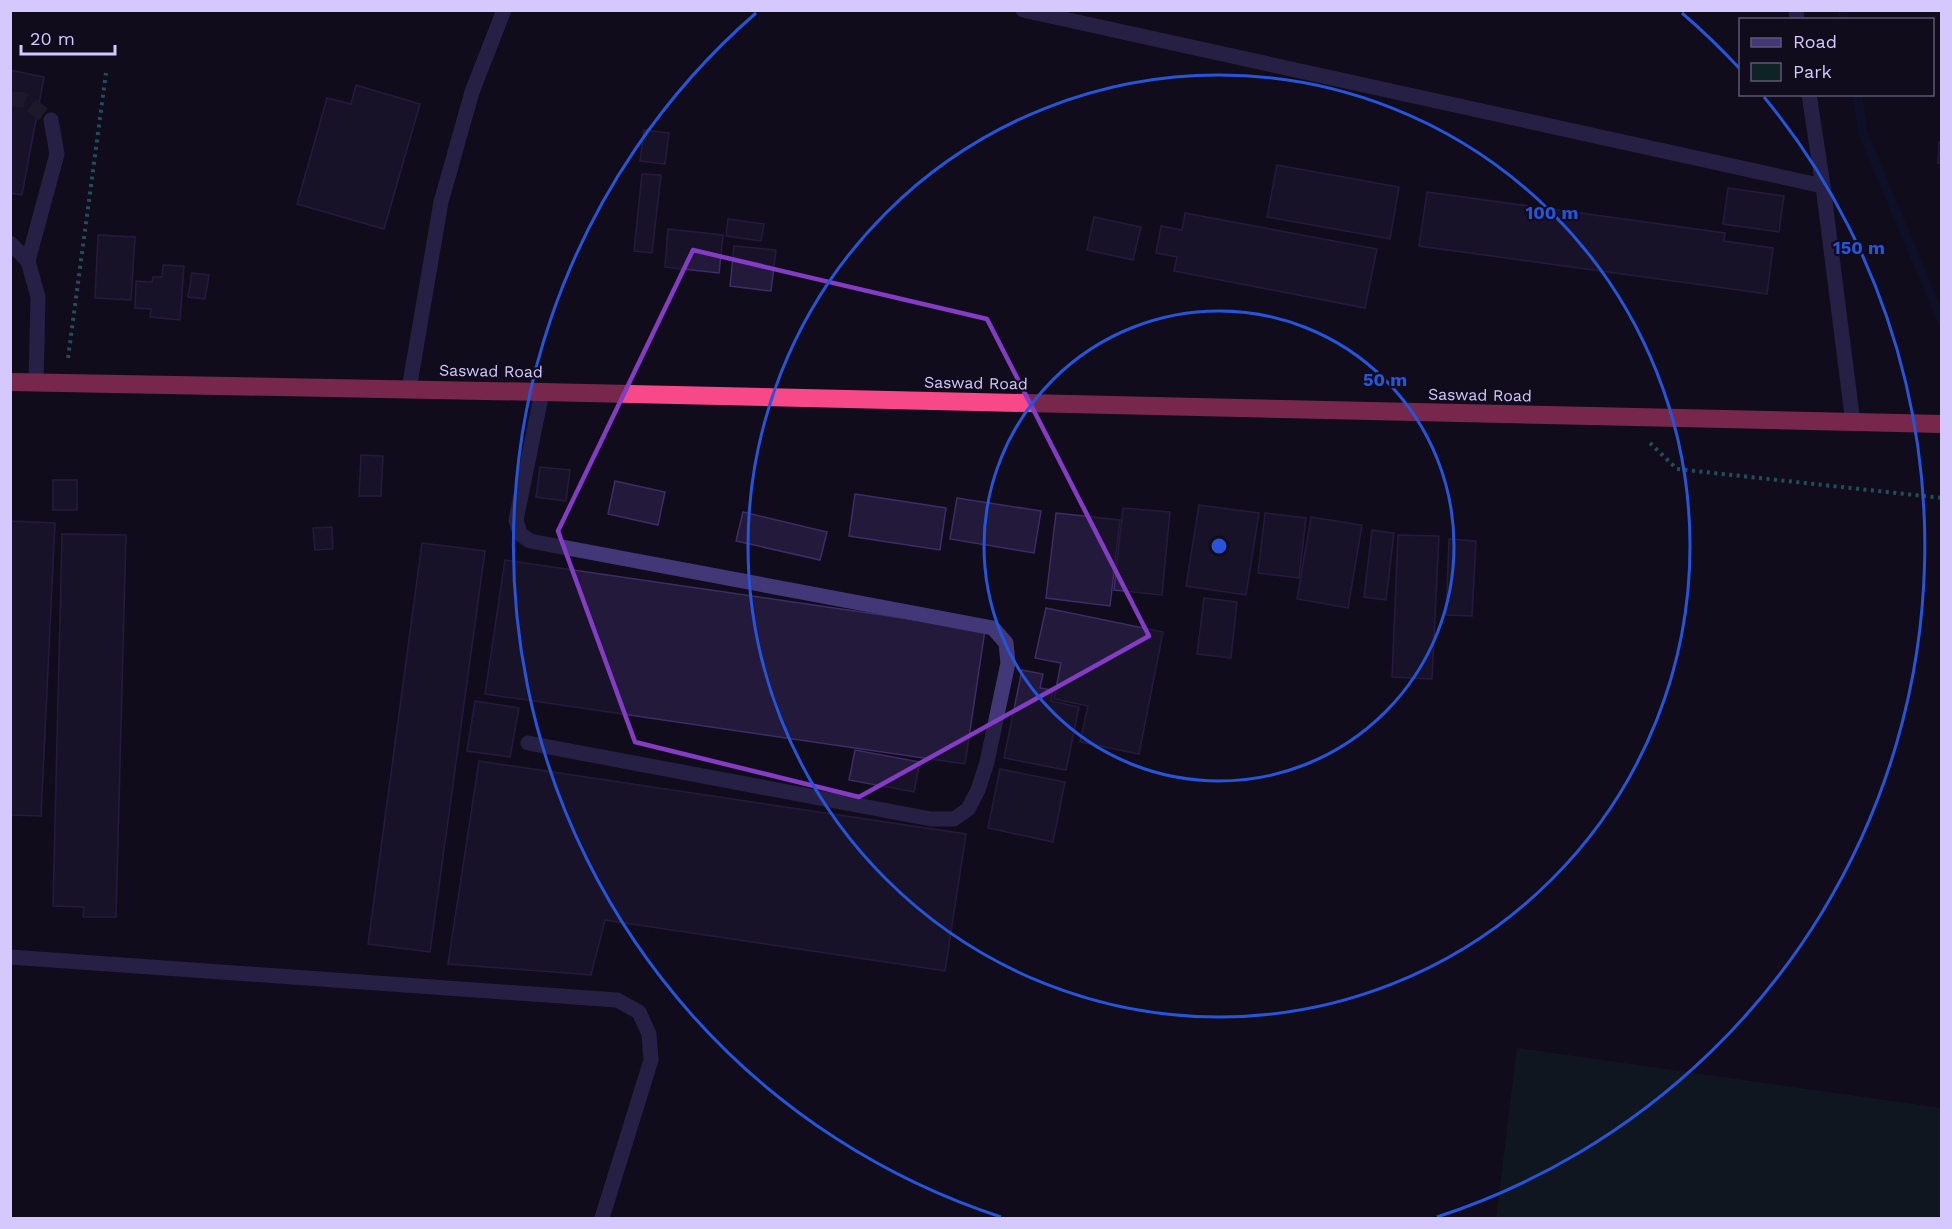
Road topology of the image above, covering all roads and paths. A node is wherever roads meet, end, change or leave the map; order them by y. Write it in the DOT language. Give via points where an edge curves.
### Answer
graph roads {
  1 [pos="504,10"];
  2 [pos="1023,10"];
  3 [pos="106,73"];
  4 [pos="1809,96"];
  5 [pos="51,120"];
  6 [pos="1823,186"];
  7 [pos="10,243"];
  8 [pos="28,261"];
  9 [pos="10,382"];
  10 [pos="36,382"];
  11 [pos="64,383"];
  12 [pos="409,389"];
  13 [pos="542,392"];
  14 [pos="1623,418"];
  15 [pos="1853,423"];
  16 [pos="1936,424"];
  17 [pos="1941,498"];
  18 [pos="528,743"];
  19 [pos="10,957"];
  20 [pos="602,1218"];
  1 -- 12 [label="street" via="472,92 441,202"];
  2 -- 6 [label="street"];
  3 -- 11 [label="path"];
  4 -- 6 [label="street"];
  5 -- 8 [label="street" via="57,154"];
  6 -- 15 [label="street"];
  7 -- 8 [label="street"];
  8 -- 10 [label="street" via="38,297"];
  9 -- 10 [label="highway, Saswad Road"];
  10 -- 11 [label="highway, Saswad Road"];
  11 -- 12 [label="highway, Saswad Road"];
  12 -- 13 [label="highway, Saswad Road"];
  13 -- 14 [label="highway, Saswad Road"];
  13 -- 18 [label="street" via="516,520 520,534 530,541 993,628 1006,643 1008,663 978,790 968,809 954,819 931,819"];
  14 -- 15 [label="highway, Saswad Road"];
  14 -- 17 [label="path" via="1677,469"];
  15 -- 16 [label="highway, Saswad Road"];
  19 -- 20 [label="street" via="617,1000 639,1012 650,1034 651,1060"];
}
